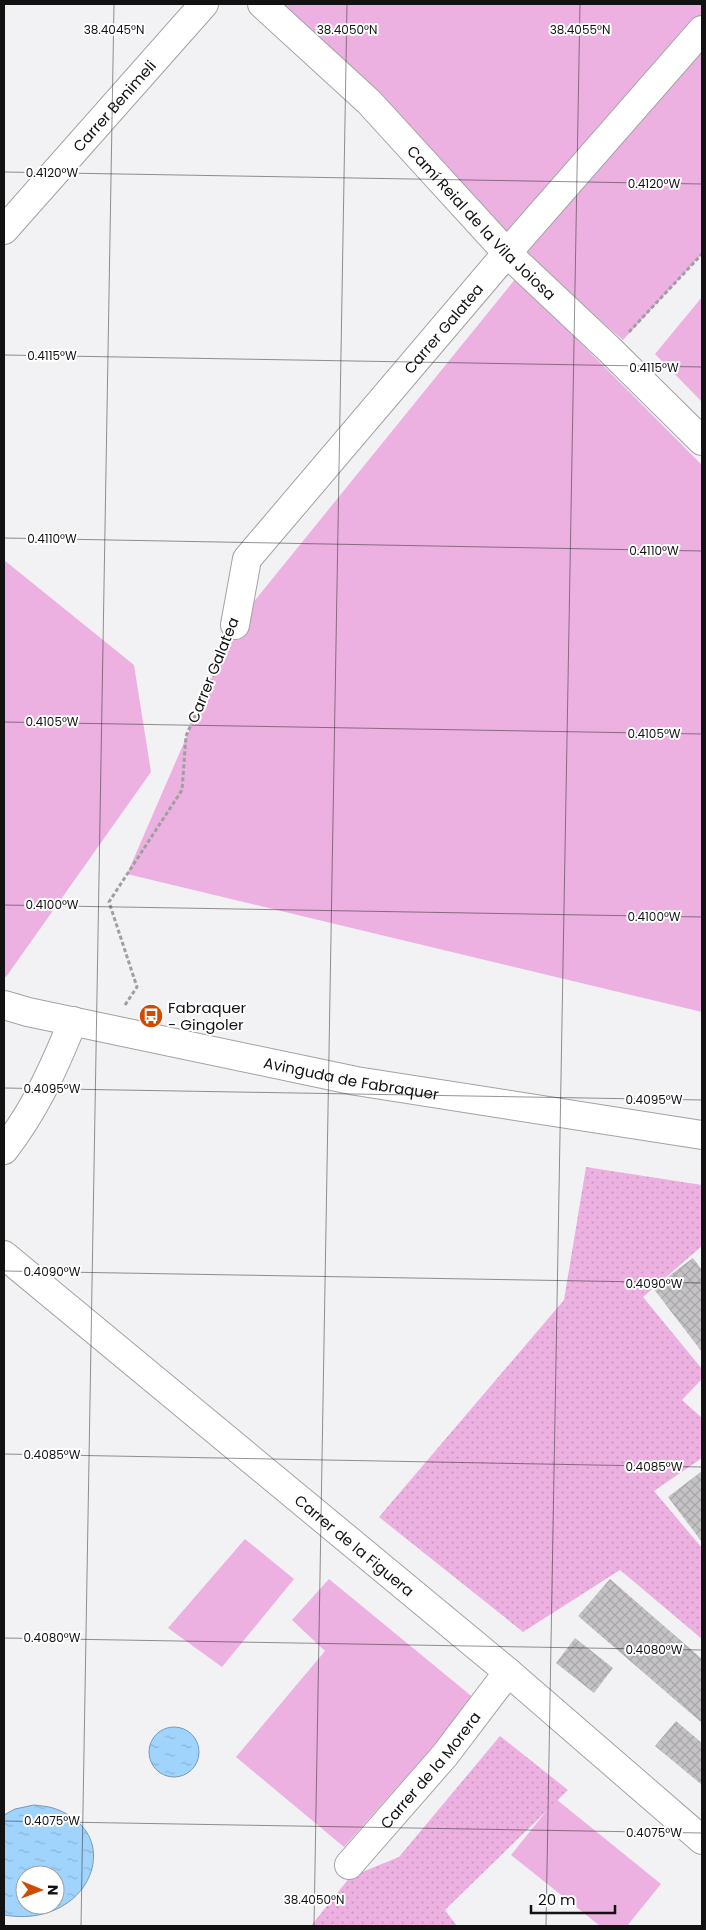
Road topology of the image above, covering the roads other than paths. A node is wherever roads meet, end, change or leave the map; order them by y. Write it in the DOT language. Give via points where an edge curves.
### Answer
graph roads {
  1 [pos="204,4"];
  2 [pos="262,4"];
  3 [pos="702,30"];
  4 [pos="4,230"];
  5 [pos="507,253"];
  6 [pos="702,441"];
  7 [pos="235,625"];
  8 [pos="4,1005"];
  9 [pos="73,1021"];
  10 [pos="702,1135"];
  11 [pos="4,1150"];
  12 [pos="4,1255"];
  13 [pos="508,1672"];
  14 [pos="702,1840"];
  15 [pos="349,1864"];
  1 -- 4 [label="street, Carrer Benimeli"];
  2 -- 5 [label="street, Camí Reial de la Vila Joiosa" via="369,102"];
  3 -- 5 [label="street, Carrer Galatea"];
  5 -- 6 [label="street, Camí Reial de la Vila Joiosa"];
  5 -- 7 [label="street, Carrer Galatea" via="247,559"];
  8 -- 9 [label="street, Avinguda de Fabraquer"];
  9 -- 10 [label="street, Avinguda de Fabraquer" via="356,1081"];
  9 -- 11 [label="street" via="49,1078"];
  12 -- 13 [label="street, Carrer de la Figuera"];
  13 -- 14 [label="street, Carrer de la Figuera"];
  13 -- 15 [label="street, Carrer de la Morera" via="445,1755"];
}
